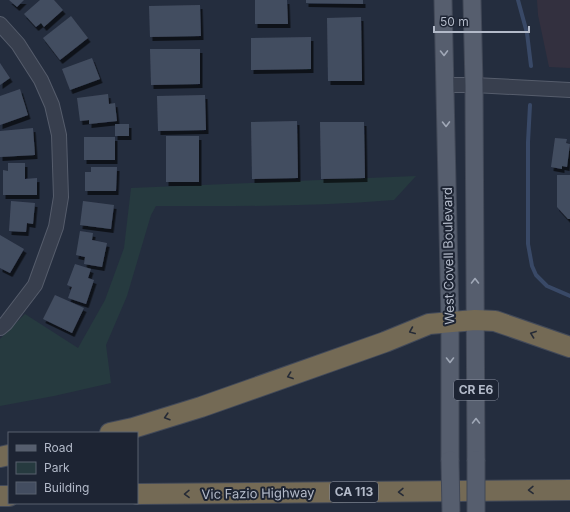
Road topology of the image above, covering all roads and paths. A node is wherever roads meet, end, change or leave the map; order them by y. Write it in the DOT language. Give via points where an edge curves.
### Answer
graph roads {
  1 [pos="443,0"];
  2 [pos="472,0"];
  3 [pos="0,24"];
  4 [pos="445,85"];
  5 [pos="474,85"];
  6 [pos="570,90"];
  7 [pos="475,320"];
  8 [pos="450,321"];
  9 [pos="0,328"];
  10 [pos="570,347"];
  11 [pos="115,432"];
  12 [pos="570,490"];
  13 [pos="138,494"];
  14 [pos="450,512"];
  15 [pos="476,512"];
  1 -- 4 [label="main road, West Covell Boulevard / CR E6, one-way"];
  2 -- 5 [label="main road, West Covell Boulevard / CR E6"];
  3 -- 9 [label="street" via="18,44 42,80 52,105 59,135 61,197 56,227 35,285"];
  4 -- 5 [label="street"];
  4 -- 8 [label="main road, West Covell Boulevard / CR E6, one-way"];
  5 -- 6 [label="street"];
  7 -- 5 [label="main road, West Covell Boulevard / CR E6, one-way"];
  7 -- 8 [label="highway"];
  10 -- 7 [label="highway, one-way" via="503,323"];
  15 -- 7 [label="main road, West Covell Boulevard / CR E6, one-way, bridge"];
  8 -- 11 [label="highway, one-way" via="429,324 201,407"];
  8 -- 14 [label="main road, West Covell Boulevard / CR E6, one-way, bridge"];
  12 -- 13 [label="highway, Vic Fazio Highway / CA 113, one-way"];
}
